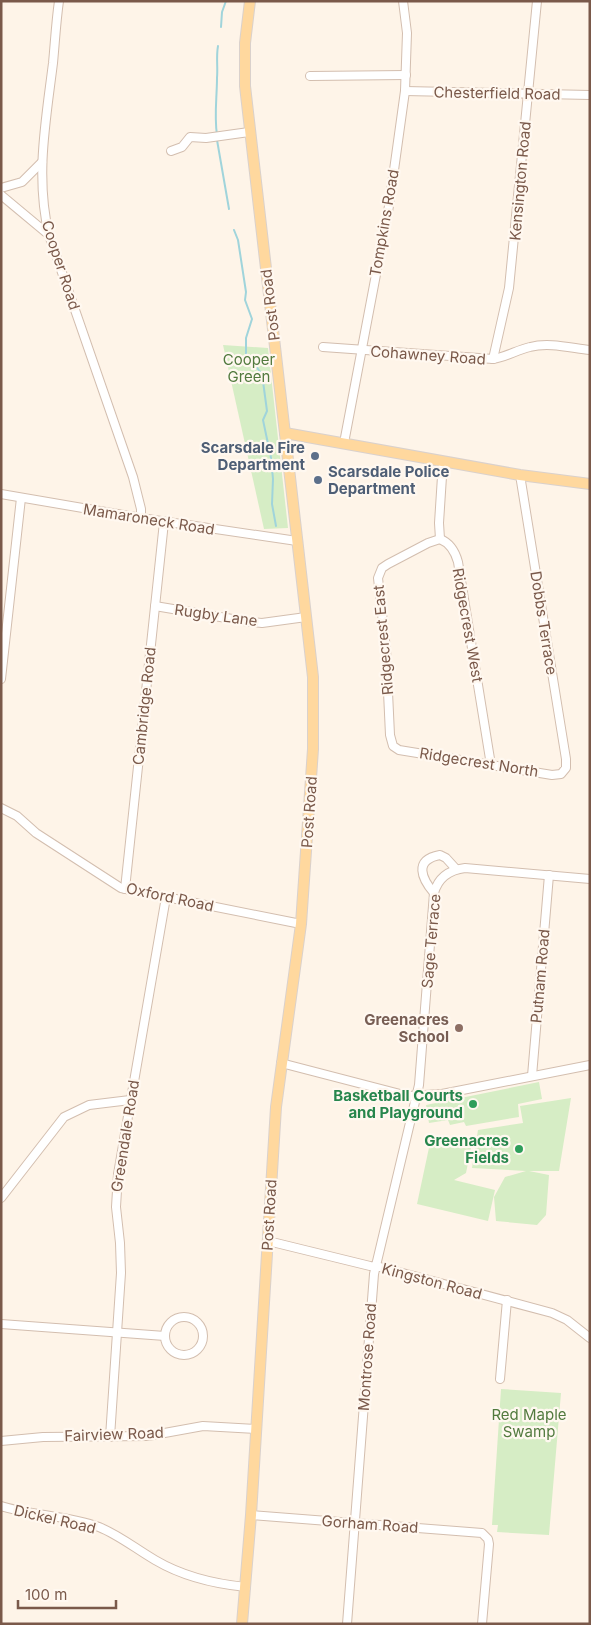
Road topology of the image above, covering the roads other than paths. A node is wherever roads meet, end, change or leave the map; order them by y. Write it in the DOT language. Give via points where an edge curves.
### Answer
graph roads {
  1 [pos="59,1"];
  2 [pos="250,1"];
  3 [pos="403,1"];
  4 [pos="537,1"];
  5 [pos="406,75"];
  6 [pos="310,76"];
  7 [pos="405,91"];
  8 [pos="528,94"];
  9 [pos="590,95"];
  10 [pos="249,132"];
  11 [pos="171,151"];
  12 [pos="42,162"];
  13 [pos="1,188"];
  14 [pos="1,195"];
  15 [pos="49,235"];
  16 [pos="323,347"];
  17 [pos="362,350"];
  18 [pos="590,350"];
  19 [pos="492,360"];
  20 [pos="284,433"];
  21 [pos="344,443"];
  22 [pos="443,461"];
  23 [pos="520,474"];
  24 [pos="590,484"];
  25 [pos="1,494"];
  26 [pos="21,498"];
  27 [pos="141,518"];
  28 [pos="164,522"];
  29 [pos="440,539"];
  30 [pos="297,541"];
  31 [pos="155,606"];
  32 [pos="306,617"];
  33 [pos="1,679"];
  34 [pos="394,748"];
  35 [pos="492,765"];
  36 [pos="564,772"];
  37 [pos="1,808"];
  38 [pos="456,869"];
  39 [pos="549,876"];
  40 [pos="590,879"];
  41 [pos="125,889"];
  42 [pos="434,893"];
  43 [pos="166,897"];
  44 [pos="301,924"];
  45 [pos="281,1063"];
  46 [pos="590,1065"];
  47 [pos="532,1076"];
  48 [pos="417,1096"];
  49 [pos="130,1100"];
  50 [pos="1,1198"];
  51 [pos="268,1241"];
  52 [pos="375,1266"];
  53 [pos="507,1300"];
  54 [pos="1,1324"];
  55 [pos="118,1332"];
  56 [pos="165,1336"];
  57 [pos="590,1338"];
  58 [pos="500,1378"];
  59 [pos="256,1428"];
  60 [pos="110,1437"];
  61 [pos="1,1441"];
  62 [pos="1,1506"];
  63 [pos="252,1515"];
  64 [pos="356,1523"];
  65 [pos="246,1587"];
  66 [pos="242,1624"];
  67 [pos="347,1624"];
  68 [pos="482,1624"];
  1 -- 12 [label="street, Cooper Road"];
  2 -- 10 [label="main road, Post Road" via="244,64"];
  3 -- 5 [label="street, Tompkins Road" via="407,32"];
  4 -- 8 [label="street, Kensington Road"];
  5 -- 6 [label="street"];
  5 -- 7 [label="street, Tompkins Road"];
  7 -- 8 [label="street, Chesterfield Road"];
  7 -- 17 [label="street, Tompkins Road" via="389,206"];
  8 -- 9 [label="street, Chesterfield Road"];
  8 -- 19 [label="street, Kensington Road" via="510,288"];
  10 -- 11 [label="street" via="190,137 182,147"];
  10 -- 20 [label="main road, Post Road"];
  12 -- 13 [label="street" via="22,182"];
  12 -- 15 [label="street, Cooper Road"];
  14 -- 15 [label="street"];
  15 -- 27 [label="street, Cooper Road" via="133,477"];
  16 -- 17 [label="street, Cohawney Road"];
  17 -- 19 [label="street, Cohawney Road"];
  17 -- 21 [label="street, Tompkins Road"];
  18 -- 19 [label="street, Cohawney Road" via="537,346"];
  20 -- 21 [label="main road"];
  20 -- 30 [label="main road, Post Road"];
  21 -- 22 [label="main road"];
  22 -- 23 [label="main road"];
  22 -- 29 [label="street"];
  23 -- 24 [label="main road"];
  23 -- 36 [label="street, Dobbs Terrace" via="566,759"];
  25 -- 26 [label="street, Mamaroneck Road"];
  26 -- 27 [label="street, Mamaroneck Road"];
  26 -- 33 [label="street"];
  27 -- 28 [label="street, Mamaroneck Road"];
  28 -- 30 [label="street, Mamaroneck Road"];
  28 -- 31 [label="street, Cambridge Road"];
  29 -- 34 [label="street, Ridgecrest East" via="388,564 382,568 378,578 386,649 390,735"];
  29 -- 35 [label="street, Ridgecrest West" via="449,545 458,562"];
  30 -- 32 [label="main road, Post Road"];
  31 -- 32 [label="street, Rugby Lane" via="250,622"];
  31 -- 41 [label="street, Cambridge Road"];
  32 -- 44 [label="main road, Post Road" via="314,722"];
  34 -- 35 [label="street, Ridgecrest North"];
  35 -- 36 [label="street, Ridgecrest North" via="552,774"];
  37 -- 41 [label="street, Oxford Road"];
  38 -- 39 [label="street"];
  38 -- 42 [label="street, Sage Terrace" via="440,880"];
  38 -- 42 [label="street" via="440,855 428,859 422,873"];
  39 -- 40 [label="street"];
  39 -- 47 [label="street, Putnam Road"];
  41 -- 43 [label="street, Oxford Road"];
  42 -- 48 [label="street, Sage Terrace"];
  43 -- 44 [label="street, Oxford Road"];
  43 -- 49 [label="street, Greendale Road"];
  44 -- 45 [label="main road, Post Road"];
  45 -- 48 [label="street"];
  45 -- 51 [label="main road, Post Road"];
  46 -- 47 [label="street"];
  47 -- 48 [label="street"];
  48 -- 52 [label="street, Montrose Road"];
  49 -- 50 [label="street" via="89,1105 64,1117"];
  49 -- 55 [label="street, Greendale Road" via="116,1190 121,1273"];
  51 -- 52 [label="street, Kingston Road"];
  51 -- 59 [label="main road, Post Road"];
  52 -- 53 [label="street, Kingston Road"];
  52 -- 64 [label="street, Montrose Road"];
  53 -- 57 [label="street, Kingston Road" via="560,1317"];
  53 -- 58 [label="street"];
  54 -- 55 [label="street"];
  55 -- 56 [label="street"];
  55 -- 60 [label="street, Greendale Road"];
  56 -- 56 [label="street" via="174,1352 186,1355 197,1350 203,1334 198,1323 184,1317 171,1323"];
  59 -- 60 [label="street, Fairview Road" via="203,1426 153,1436"];
  59 -- 63 [label="main road, Post Road"];
  60 -- 61 [label="street, Fairview Road" via="43,1436"];
  62 -- 65 [label="street, Dickel Road" via="69,1518 98,1527 180,1572"];
  63 -- 64 [label="street, Gorham Road"];
  63 -- 65 [label="main road, Post Road"];
  64 -- 67 [label="street, Montrose Road"];
  64 -- 68 [label="street, Gorham Road" via="477,1532 487,1537"];
  65 -- 66 [label="main road, Post Road"];
}
